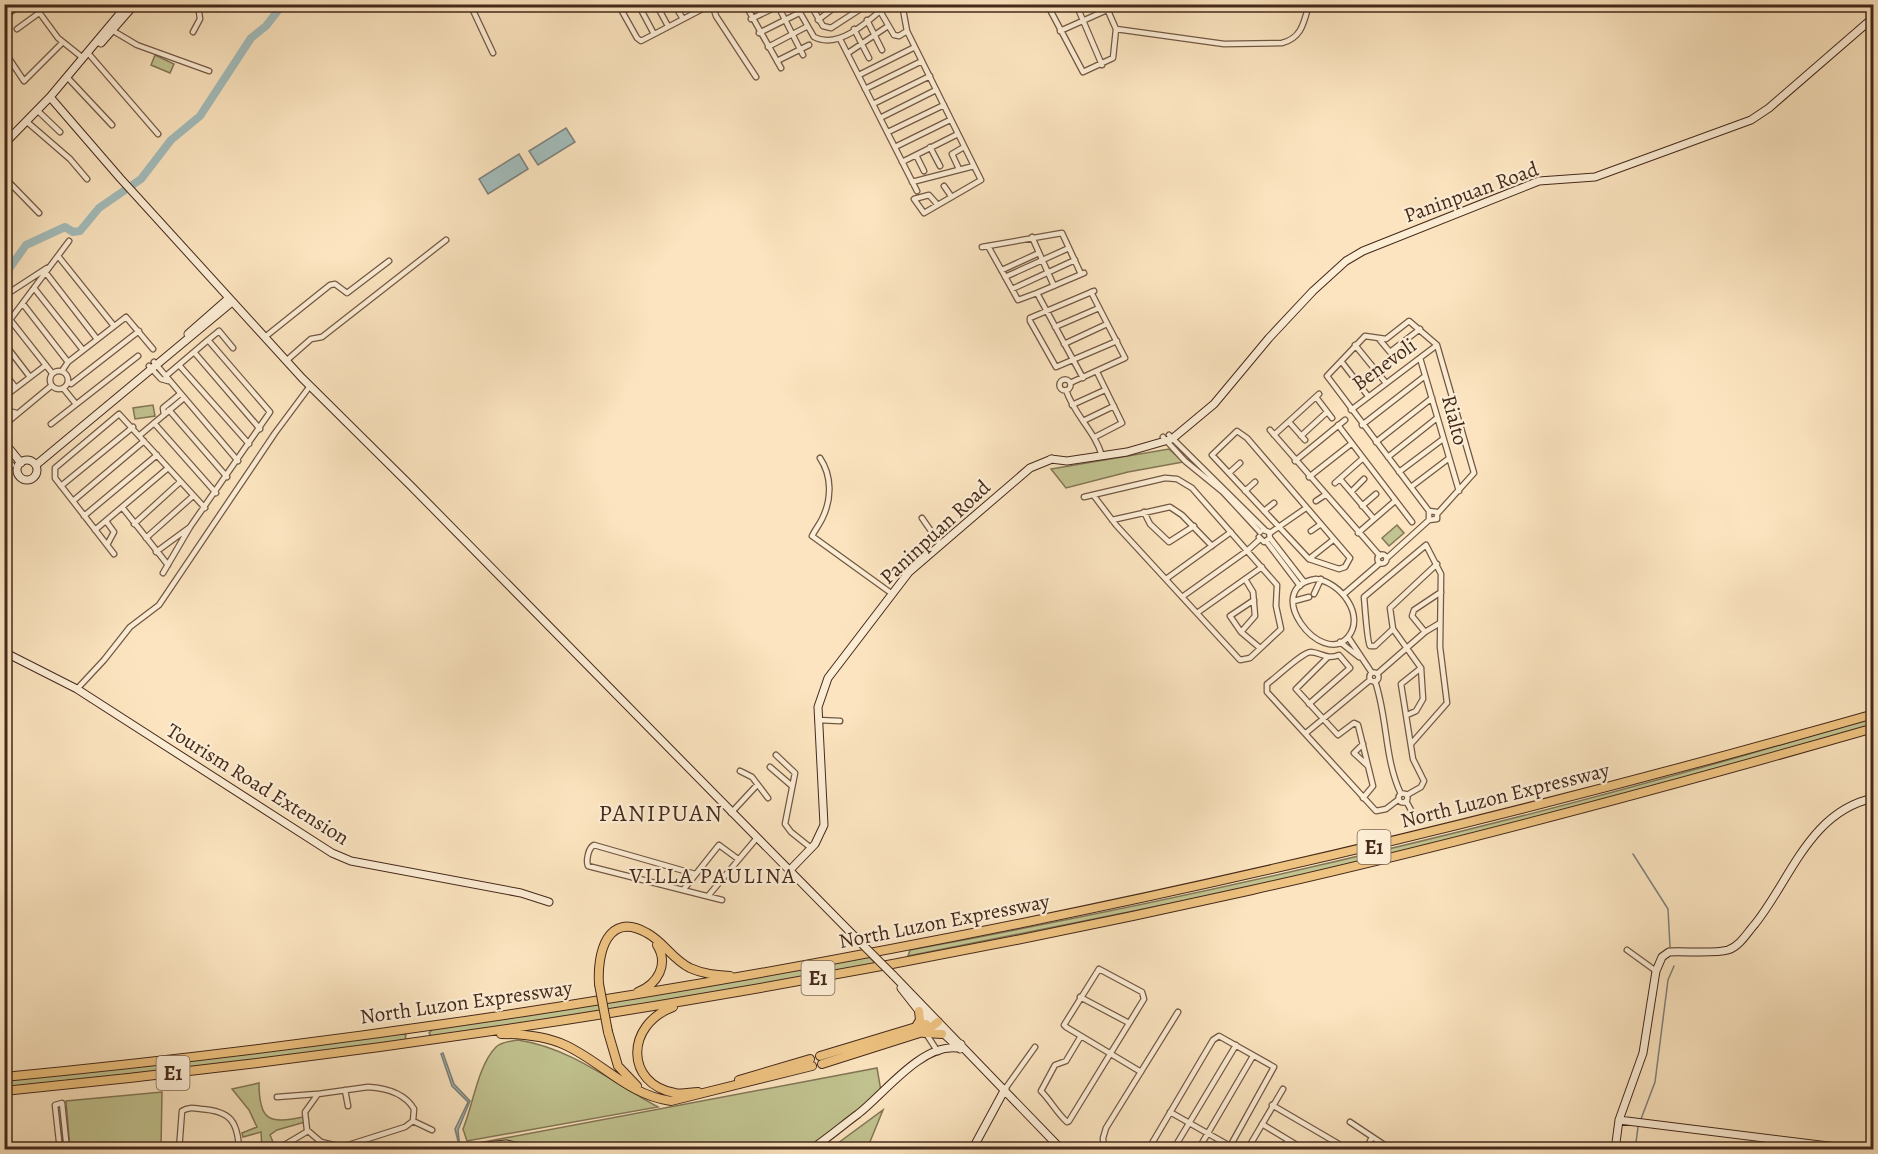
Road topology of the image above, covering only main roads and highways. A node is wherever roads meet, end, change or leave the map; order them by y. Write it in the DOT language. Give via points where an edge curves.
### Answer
graph roads {
  1 [pos="128,4"];
  2 [pos="135,4"];
  3 [pos="122,15"];
  4 [pos="1874,17"];
  5 [pos="50,97"];
  6 [pos="4,144"];
  7 [pos="231,300"];
  8 [pos="4,442"];
  9 [pos="21,463"];
  10 [pos="35,464"];
  11 [pos="4,652"];
  12 [pos="1874,714"];
  13 [pos="1874,728"];
  14 [pos="1874,798"];
  15 [pos="789,871"];
  16 [pos="549,902"];
  17 [pos="651,935"];
  18 [pos="893,975"];
  19 [pos="752,976"];
  20 [pos="615,999"];
  21 [pos="693,1000"];
  22 [pos="919,1011"];
  23 [pos="934,1022"];
  24 [pos="915,1031"];
  25 [pos="942,1034"];
  26 [pos="469,1035"];
  27 [pos="959,1045"];
  28 [pos="821,1060"];
  29 [pos="4,1077"];
  30 [pos="1005,1089"];
  31 [pos="4,1091"];
  32 [pos="698,1092"];
  33 [pos="670,1098"];
  34 [pos="686,1099"];
  35 [pos="1619,1120"];
  36 [pos="457,1148"];
  37 [pos="445,1149"];
  38 [pos="476,1149"];
  39 [pos="532,1149"];
  40 [pos="810,1149"];
  41 [pos="972,1149"];
  42 [pos="1062,1149"];
  43 [pos="1615,1149"];
  44 [pos="1861,1149"];
  1 -- 3 [label="main road"];
  2 -- 3 [label="main road"];
  3 -- 5 [label="main road"];
  4 -- 15 [label="main road, Paninpuan Road" via="1751,120 1595,177 1539,181 1354,256 1313,291 1214,404 1183,430 1168,438 1101,454 1051,459 1030,468 940,544 891,593 828,678 819,699 818,720 824,818 821,833"];
  5 -- 6 [label="main road"];
  5 -- 7 [label="main road"];
  7 -- 10 [label="main road"];
  7 -- 15 [label="main road" via="310,386"];
  8 -- 9 [label="main road"];
  9 -- 10 [label="main road" via="27,460"];
  9 -- 10 [label="main road" via="19,475 26,480 34,477"];
  11 -- 16 [label="main road, Tourism Road Extension" via="77,689 332,853 351,861 521,893"];
  12 -- 19 [label="highway, North Luzon Expressway / E1" via="1334,857 907,948"];
  13 -- 21 [label="highway, North Luzon Expressway / E1" via="1488,834 1258,889 942,955"];
  14 -- 35 [label="main road" via="1854,804 1825,821 1763,914 1735,946 1726,951 1669,952 1662,957 1656,971 1643,1053"];
  15 -- 18 [label="main road, bridge"];
  17 -- 19 [label="highway" via="671,956 695,970"];
  17 -- 20 [label="highway" via="661,954 658,977 647,988"];
  17 -- 33 [label="highway, bridge" via="629,927 609,935 600,951 599,984 614,1058 630,1080 644,1090"];
  18 -- 22 [label="main road"];
  18 -- 23 [label="main road"];
  19 -- 20 [label="highway, North Luzon Expressway / E1"];
  20 -- 29 [label="highway, North Luzon Expressway / E1" via="329,1040"];
  21 -- 26 [label="highway, North Luzon Expressway / E1"];
  21 -- 32 [label="highway" via="652,1017 644,1026 637,1049 639,1062 651,1083 676,1094"];
  22 -- 23 [label="main road"];
  22 -- 24 [label="highway"];
  23 -- 24 [label="highway"];
  23 -- 25 [label="main road"];
  23 -- 27 [label="main road"];
  24 -- 25 [label="highway"];
  24 -- 28 [label="highway"];
  25 -- 27 [label="main road"];
  26 -- 31 [label="highway, North Luzon Expressway / E1"];
  26 -- 34 [label="highway" via="517,1034 555,1042 576,1051 640,1093 671,1101"];
  27 -- 30 [label="main road"];
  27 -- 40 [label="main road" via="905,1071 858,1114"];
  30 -- 41 [label="main road"];
  30 -- 42 [label="main road"];
  32 -- 33 [label="highway"];
  32 -- 34 [label="highway" via="811,1063"];
  33 -- 34 [label="highway"];
  35 -- 43 [label="main road"];
  35 -- 44 [label="main road"];
  36 -- 37 [label="main road"];
  36 -- 38 [label="main road"];
  38 -- 39 [label="main road" via="518,1144"];
}
